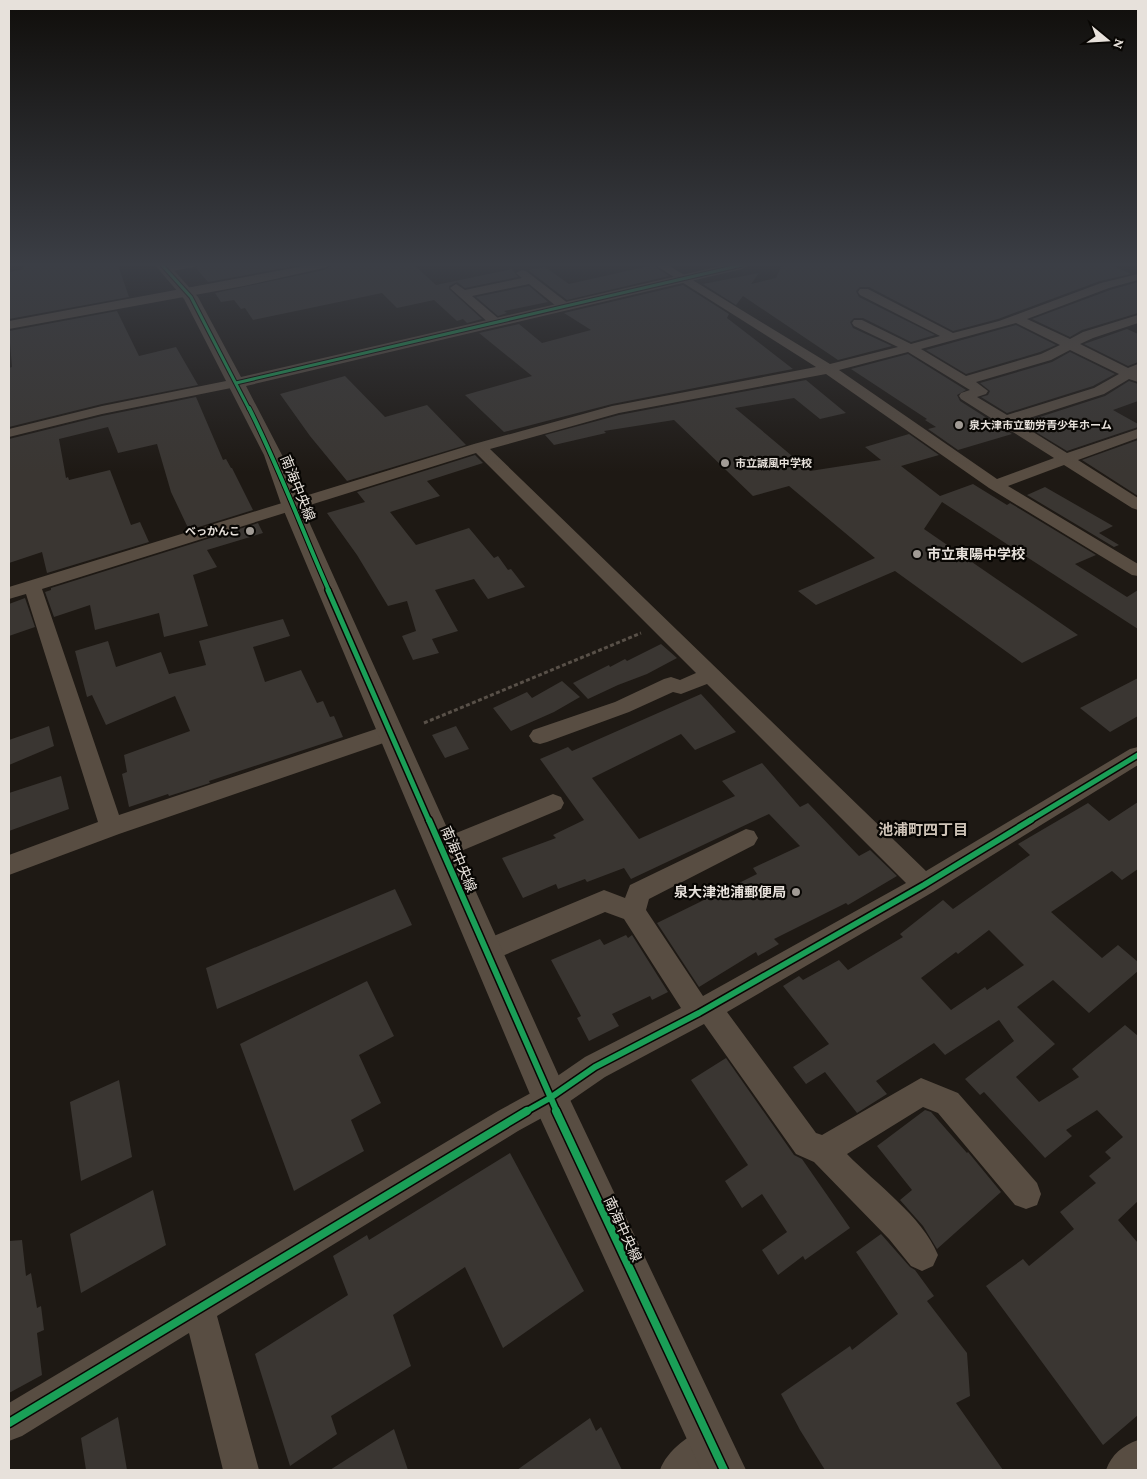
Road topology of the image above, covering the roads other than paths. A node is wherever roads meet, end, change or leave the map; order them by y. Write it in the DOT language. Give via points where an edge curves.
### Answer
graph roads {
  1 [pos="210,334"];
  2 [pos="444,334"];
  3 [pos="771,334"];
  4 [pos="882,334"];
  5 [pos="946,334"];
  6 [pos="964,334"];
  7 [pos="1051,334"];
  8 [pos="1091,334"];
  9 [pos="952,337"];
  10 [pos="1072,344"];
  11 [pos="910,348"];
  12 [pos="828,369"];
  13 [pos="1135,373"];
  14 [pos="964,381"];
  15 [pos="236,383"];
  16 [pos="1004,421"];
  17 [pos="1138,433"];
  18 [pos="9,434"];
  19 [pos="479,447"];
  20 [pos="1066,460"];
  21 [pos="995,485"];
  22 [pos="291,504"];
  23 [pos="1138,505"];
  24 [pos="1138,571"];
  25 [pos="32,585"];
  26 [pos="10,590"];
  27 [pos="710,675"];
  28 [pos="391,732"];
  29 [pos="540,736"];
  30 [pos="1138,755"];
  31 [pos="553,803"];
  32 [pos="112,827"];
  33 [pos="746,838"];
  34 [pos="442,849"];
  35 [pos="9,864"];
  36 [pos="924,885"];
  37 [pos="633,910"];
  38 [pos="486,951"];
  39 [pos="704,1011"];
  40 [pos="550,1098"];
  41 [pos="824,1151"];
  42 [pos="1026,1194"];
  43 [pos="922,1256"];
  44 [pos="199,1309"];
  45 [pos="9,1423"];
  46 [pos="717,1457"];
  47 [pos="1138,1458"];
  48 [pos="241,1470"];
  49 [pos="678,1470"];
  50 [pos="1124,1470"];
  1 -- 15 [label="street, 南海中央線"];
  2 -- 15 [label="street"];
  3 -- 12 [label="street"];
  4 -- 11 [label="street"];
  5 -- 9 [label="street"];
  6 -- 9 [label="street"];
  7 -- 10 [label="street"];
  8 -- 10 [label="street"];
  9 -- 11 [label="street"];
  10 -- 13 [label="street"];
  10 -- 14 [label="street" via="1046,357"];
  11 -- 12 [label="street"];
  11 -- 14 [label="street"];
  12 -- 19 [label="street" via="617,409"];
  12 -- 21 [label="street"];
  13 -- 16 [label="street" via="1099,391"];
  14 -- 16 [label="street" via="981,391 966,396"];
  15 -- 18 [label="street" via="102,410"];
  15 -- 22 [label="street, 南海中央線" via="273,456"];
  16 -- 20 [label="street"];
  17 -- 20 [label="street"];
  19 -- 22 [label="street"];
  19 -- 27 [label="street"];
  20 -- 21 [label="street"];
  20 -- 23 [label="street"];
  21 -- 24 [label="street"];
  22 -- 25 [label="street"];
  22 -- 28 [label="street, 南海中央線"];
  25 -- 26 [label="street"];
  25 -- 32 [label="street"];
  27 -- 29 [label="street" via="681,687 671,684 622,707"];
  27 -- 36 [label="street"];
  28 -- 32 [label="street"];
  28 -- 34 [label="street, 南海中央線"];
  30 -- 36 [label="street"];
  31 -- 34 [label="street"];
  32 -- 35 [label="street"];
  33 -- 37 [label="street" via="639,892"];
  34 -- 38 [label="street, 南海中央線"];
  36 -- 39 [label="street"];
  37 -- 38 [label="street" via="604,901"];
  37 -- 39 [label="street"];
  38 -- 40 [label="street, 南海中央線"];
  39 -- 40 [label="street" via="595,1067"];
  39 -- 41 [label="street" via="806,1144"];
  40 -- 44 [label="street"];
  40 -- 46 [label="street, 南海中央線"];
  41 -- 42 [label="street" via="921,1092 948,1103"];
  41 -- 43 [label="street" via="907,1234"];
  44 -- 45 [label="street"];
  44 -- 48 [label="street"];
  46 -- 49 [label="street"];
  47 -- 50 [label="street"];
}
